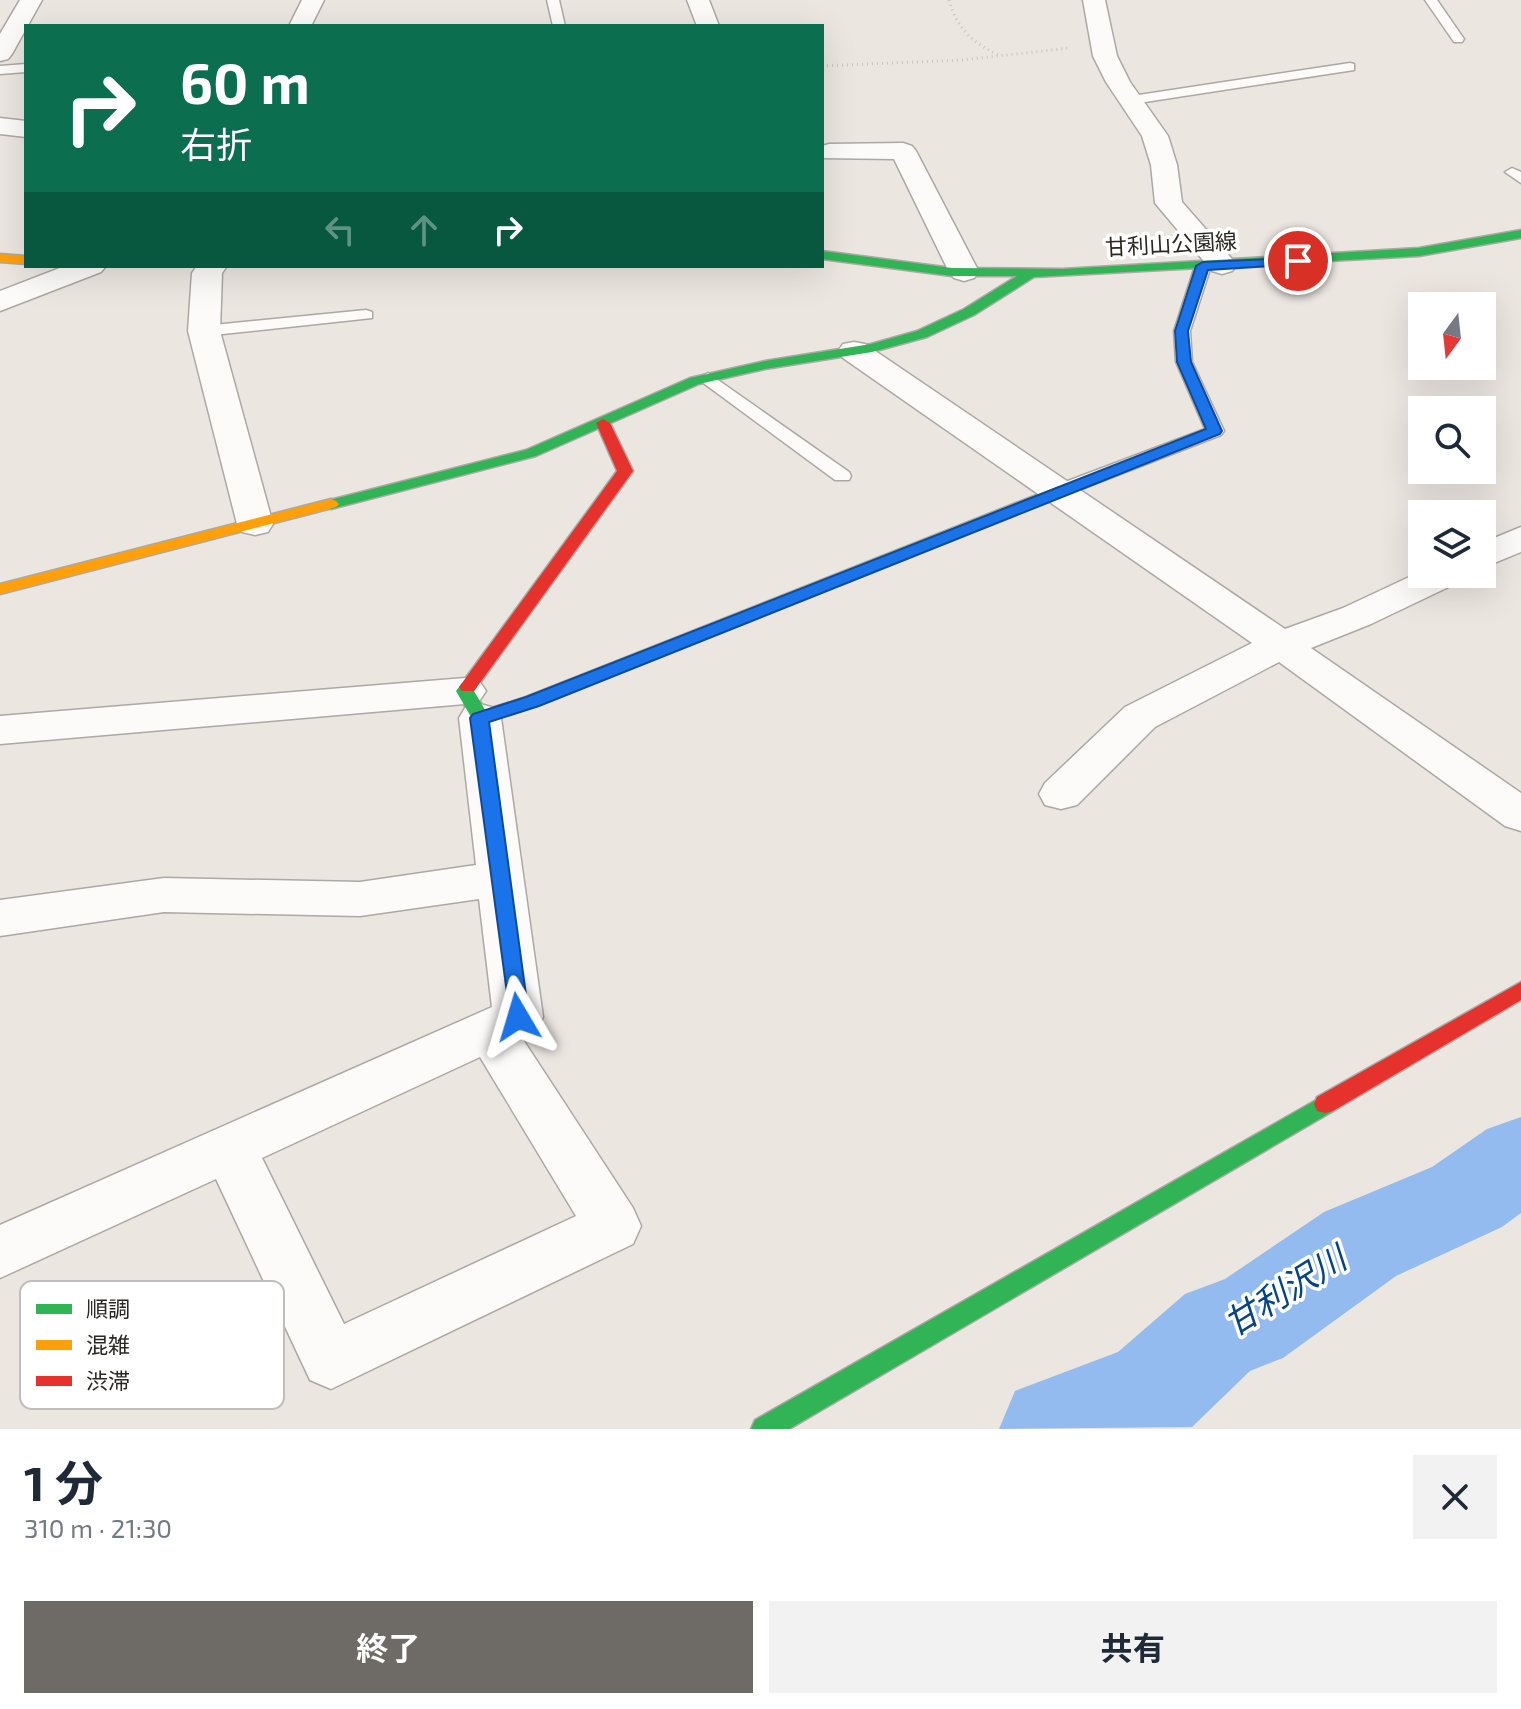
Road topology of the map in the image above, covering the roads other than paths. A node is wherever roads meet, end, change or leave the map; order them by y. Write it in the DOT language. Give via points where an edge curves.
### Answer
graph roads {
  1 [pos="31,0"];
  2 [pos="313,0"];
  3 [pos="553,0"];
  4 [pos="698,0"];
  5 [pos="1094,0"];
  6 [pos="1431,0"];
  7 [pos="301,24"];
  8 [pos="559,24"];
  9 [pos="707,24"];
  10 [pos="1458,39"];
  11 [pos="0,54"];
  12 [pos="1350,67"];
  13 [pos="24,68"];
  14 [pos="0,70"];
  15 [pos="1132,100"];
  16 [pos="0,126"];
  17 [pos="24,129"];
  18 [pos="829,152"];
  19 [pos="1521,234"];
  20 [pos="824,255"];
  21 [pos="0,258"];
  22 [pos="24,260"];
  23 [pos="1213,266"];
  24 [pos="86,268"];
  25 [pos="211,268"];
  26 [pos="964,272"];
  27 [pos="1029,274"];
  28 [pos="0,302"];
  29 [pos="366,315"];
  30 [pos="204,331"];
  31 [pos="854,351"];
  32 [pos="708,378"];
  33 [pos="603,423"];
  34 [pos="842,476"];
  35 [pos="1059,491"];
  36 [pos="255,524"];
  37 [pos="1521,538"];
  38 [pos="1496,550"];
  39 [pos="1416,588"];
  40 [pos="0,589"];
  41 [pos="1281,645"];
  42 [pos="472,705"];
  43 [pos="0,730"];
  44 [pos="1061,794"];
  45 [pos="1521,815"];
  46 [pos="501,879"];
  47 [pos="0,918"];
  48 [pos="1521,990"];
  49 [pos="490,1030"];
  50 [pos="229,1148"];
  51 [pos="0,1252"];
  52 [pos="764,1429"];
  1 -- 11 [label="street"];
  2 -- 7 [label="street"];
  3 -- 8 [label="lane"];
  4 -- 9 [label="street"];
  5 -- 15 [label="street" via="1103,47"];
  6 -- 10 [label="lane"];
  12 -- 15 [label="lane"];
  13 -- 14 [label="lane"];
  15 -- 23 [label="street" via="1155,136 1169,203"];
  16 -- 17 [label="street"];
  18 -- 26 [label="street" via="903,151"];
  19 -- 23 [label="street, 甘利山公園線" via="1419,252"];
  20 -- 26 [label="street, 甘利山公園線"];
  21 -- 22 [label="street"];
  23 -- 27 [label="street, 甘利山公園線"];
  23 -- 35 [label="lane" via="1182,331 1184,362 1215,431"];
  24 -- 28 [label="street"];
  25 -- 30 [label="street"];
  26 -- 27 [label="street, 甘利山公園線"];
  27 -- 31 [label="street" via="922,334"];
  29 -- 30 [label="lane"];
  30 -- 36 [label="street"];
  31 -- 32 [label="street"];
  31 -- 35 [label="street"];
  32 -- 33 [label="street"];
  32 -- 34 [label="lane"];
  33 -- 36 [label="street" via="531,453"];
  33 -- 42 [label="street" via="625,471"];
  35 -- 41 [label="street"];
  35 -- 42 [label="street" via="532,701"];
  36 -- 40 [label="street"];
  37 -- 38 [label="street"];
  39 -- 41 [label="street"];
  41 -- 44 [label="street" via="1140,717"];
  41 -- 45 [label="street"];
  42 -- 43 [label="street"];
  42 -- 46 [label="street"];
  46 -- 47 [label="street" via="360,899 164,895"];
  46 -- 49 [label="street" via="518,1017"];
  48 -- 52 [label="street"];
  49 -- 50 [label="street"];
  49 -- 50 [label="street" via="613,1226 331,1360"];
  50 -- 51 [label="street"];
}
